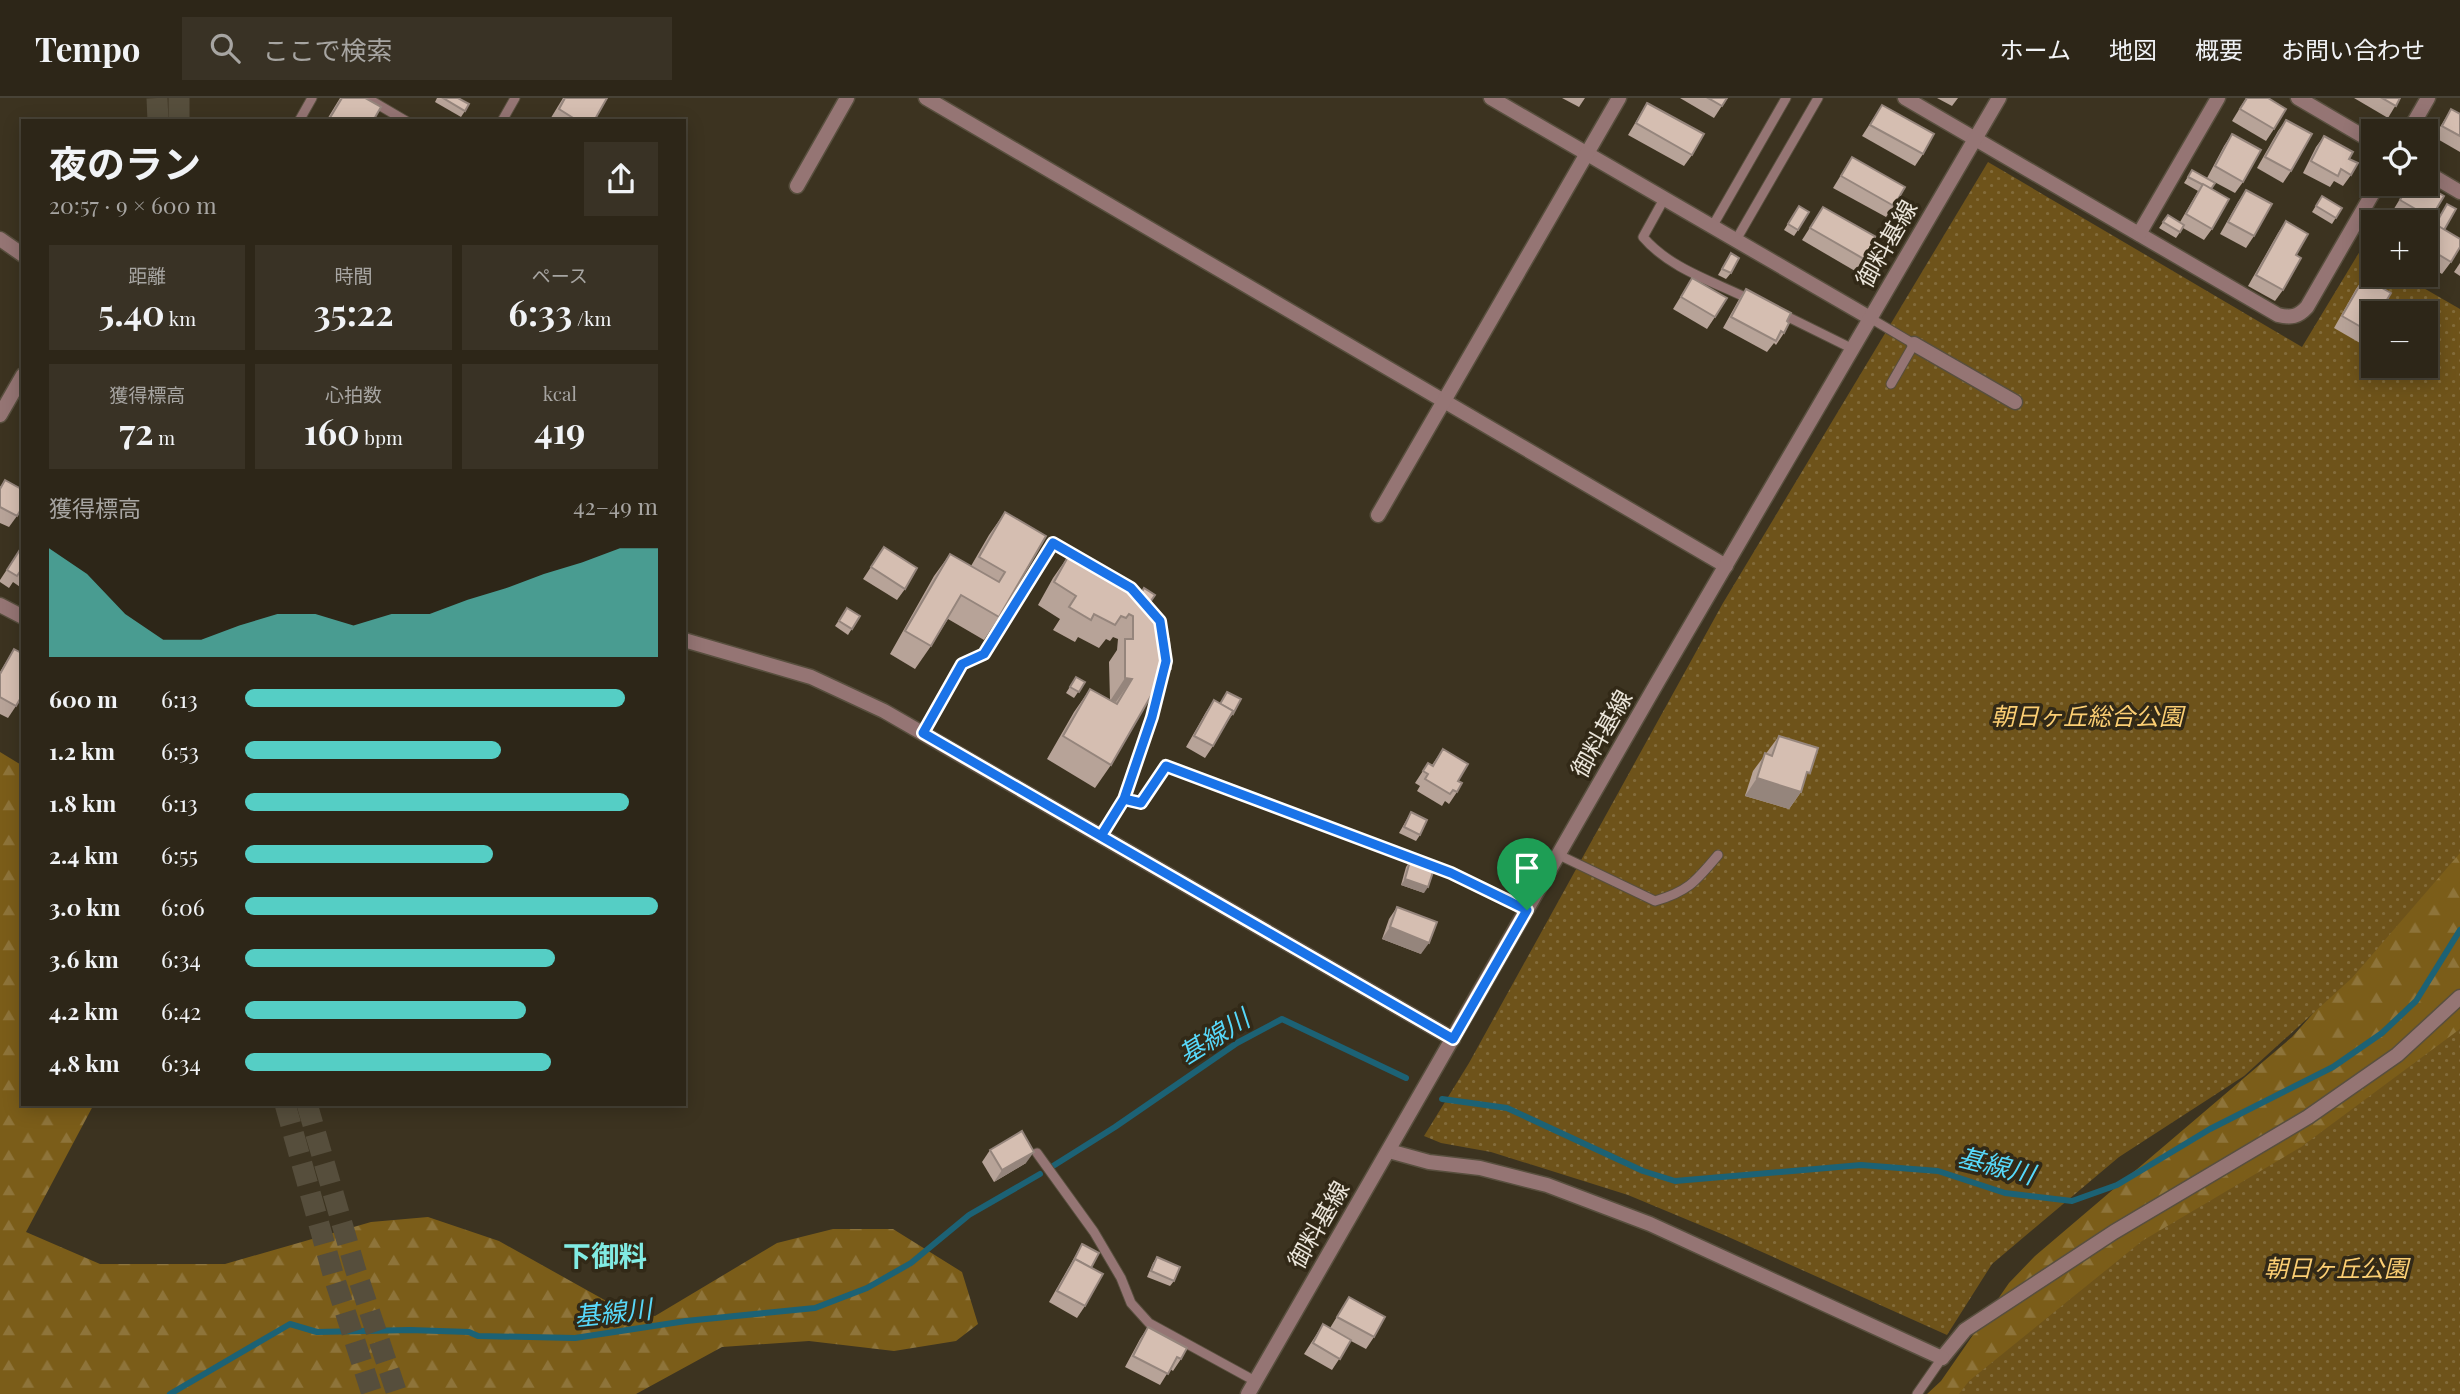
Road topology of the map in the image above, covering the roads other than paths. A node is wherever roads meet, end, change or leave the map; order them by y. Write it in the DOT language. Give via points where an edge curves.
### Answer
graph roads {
  1 [pos="312,98"];
  2 [pos="367,98"];
  3 [pos="515,98"];
  4 [pos="846,98"];
  5 [pos="926,98"];
  6 [pos="1491,98"];
  7 [pos="1619,98"];
  8 [pos="1786,98"];
  9 [pos="1818,98"];
  10 [pos="1905,98"];
  11 [pos="1999,98"];
  12 [pos="2218,98"];
  13 [pos="2298,98"];
  14 [pos="2428,98"];
  15 [pos="300,119"];
  16 [pos="403,119"];
  17 [pos="503,119"];
  18 [pos="2416,119"];
  19 [pos="2361,135"];
  20 [pos="1975,139"];
  21 [pos="1587,154"];
  22 [pos="2438,179"];
  23 [pos="797,186"];
  24 [pos="2460,192"];
  25 [pos="2371,196"];
  26 [pos="1664,199"];
  27 [pos="1712,227"];
  28 [pos="2138,234"];
  29 [pos="0,239"];
  30 [pos="1736,240"];
  31 [pos="21,255"];
  32 [pos="1764,305"];
  33 [pos="1775,311"];
  34 [pos="1870,318"];
  35 [pos="1914,344"];
  36 [pos="1853,349"];
  37 [pos="21,378"];
  38 [pos="1891,384"];
  39 [pos="1444,401"];
  40 [pos="2015,402"];
  41 [pos="0,415"];
  42 [pos="1378,515"];
  43 [pos="1726,566"];
  44 [pos="0,605"];
  45 [pos="21,616"];
  46 [pos="1162,635"];
  47 [pos="686,641"];
  48 [pos="1166,661"];
  49 [pos="923,733"];
  50 [pos="1124,799"];
  51 [pos="1101,836"];
  52 [pos="1559,855"];
  53 [pos="1718,855"];
  54 [pos="1527,910"];
  55 [pos="2460,997"];
  56 [pos="1453,1039"];
  57 [pos="1389,1151"];
  58 [pos="1037,1153"];
  59 [pos="1942,1358"];
  60 [pos="1252,1388"];
  61 [pos="1917,1394"];
  1 -- 15 [label="lane"];
  2 -- 16 [label="lane"];
  3 -- 17 [label="lane"];
  4 -- 23 [label="street"];
  5 -- 39 [label="street"];
  6 -- 21 [label="street"];
  7 -- 21 [label="street"];
  8 -- 27 [label="lane"];
  9 -- 30 [label="lane"];
  10 -- 20 [label="street"];
  11 -- 20 [label="street, 御料基線"];
  12 -- 28 [label="street"];
  13 -- 19 [label="street"];
  14 -- 18 [label="street"];
  20 -- 28 [label="street"];
  20 -- 34 [label="street, 御料基線"];
  21 -- 26 [label="street"];
  21 -- 39 [label="street"];
  22 -- 24 [label="street"];
  25 -- 28 [label="street" via="2307,307 2290,318"];
  26 -- 27 [label="street"];
  26 -- 32 [label="lane" via="1643,237 1655,251"];
  27 -- 30 [label="street"];
  29 -- 31 [label="street"];
  30 -- 34 [label="street"];
  33 -- 36 [label="lane"];
  34 -- 35 [label="lane"];
  34 -- 36 [label="street, 御料基線"];
  35 -- 38 [label="lane"];
  35 -- 40 [label="street"];
  36 -- 43 [label="street, 御料基線"];
  37 -- 41 [label="street"];
  39 -- 42 [label="street"];
  39 -- 43 [label="street"];
  43 -- 52 [label="street, 御料基線"];
  44 -- 45 [label="street"];
  46 -- 49 [label="lane" via="1160,621 1131,588 1053,543 984,654 962,664"];
  47 -- 49 [label="street" via="811,677"];
  48 -- 50 [label="lane"];
  49 -- 51 [label="street"];
  50 -- 51 [label="lane"];
  50 -- 54 [label="lane" via="1141,803 1166,766 1451,873"];
  51 -- 56 [label="street"];
  52 -- 53 [label="lane" via="1655,901 1680,894"];
  52 -- 54 [label="street, 御料基線"];
  54 -- 56 [label="street, 御料基線"];
  55 -- 59 [label="street" via="2398,1055 2308,1117 2114,1232 1965,1330"];
  56 -- 57 [label="street, 御料基線"];
  57 -- 59 [label="street" via="1547,1185 1650,1224"];
  57 -- 60 [label="street, 御料基線"];
  58 -- 60 [label="lane" via="1094,1232 1131,1303 1149,1323"];
  59 -- 61 [label="lane"];
}
